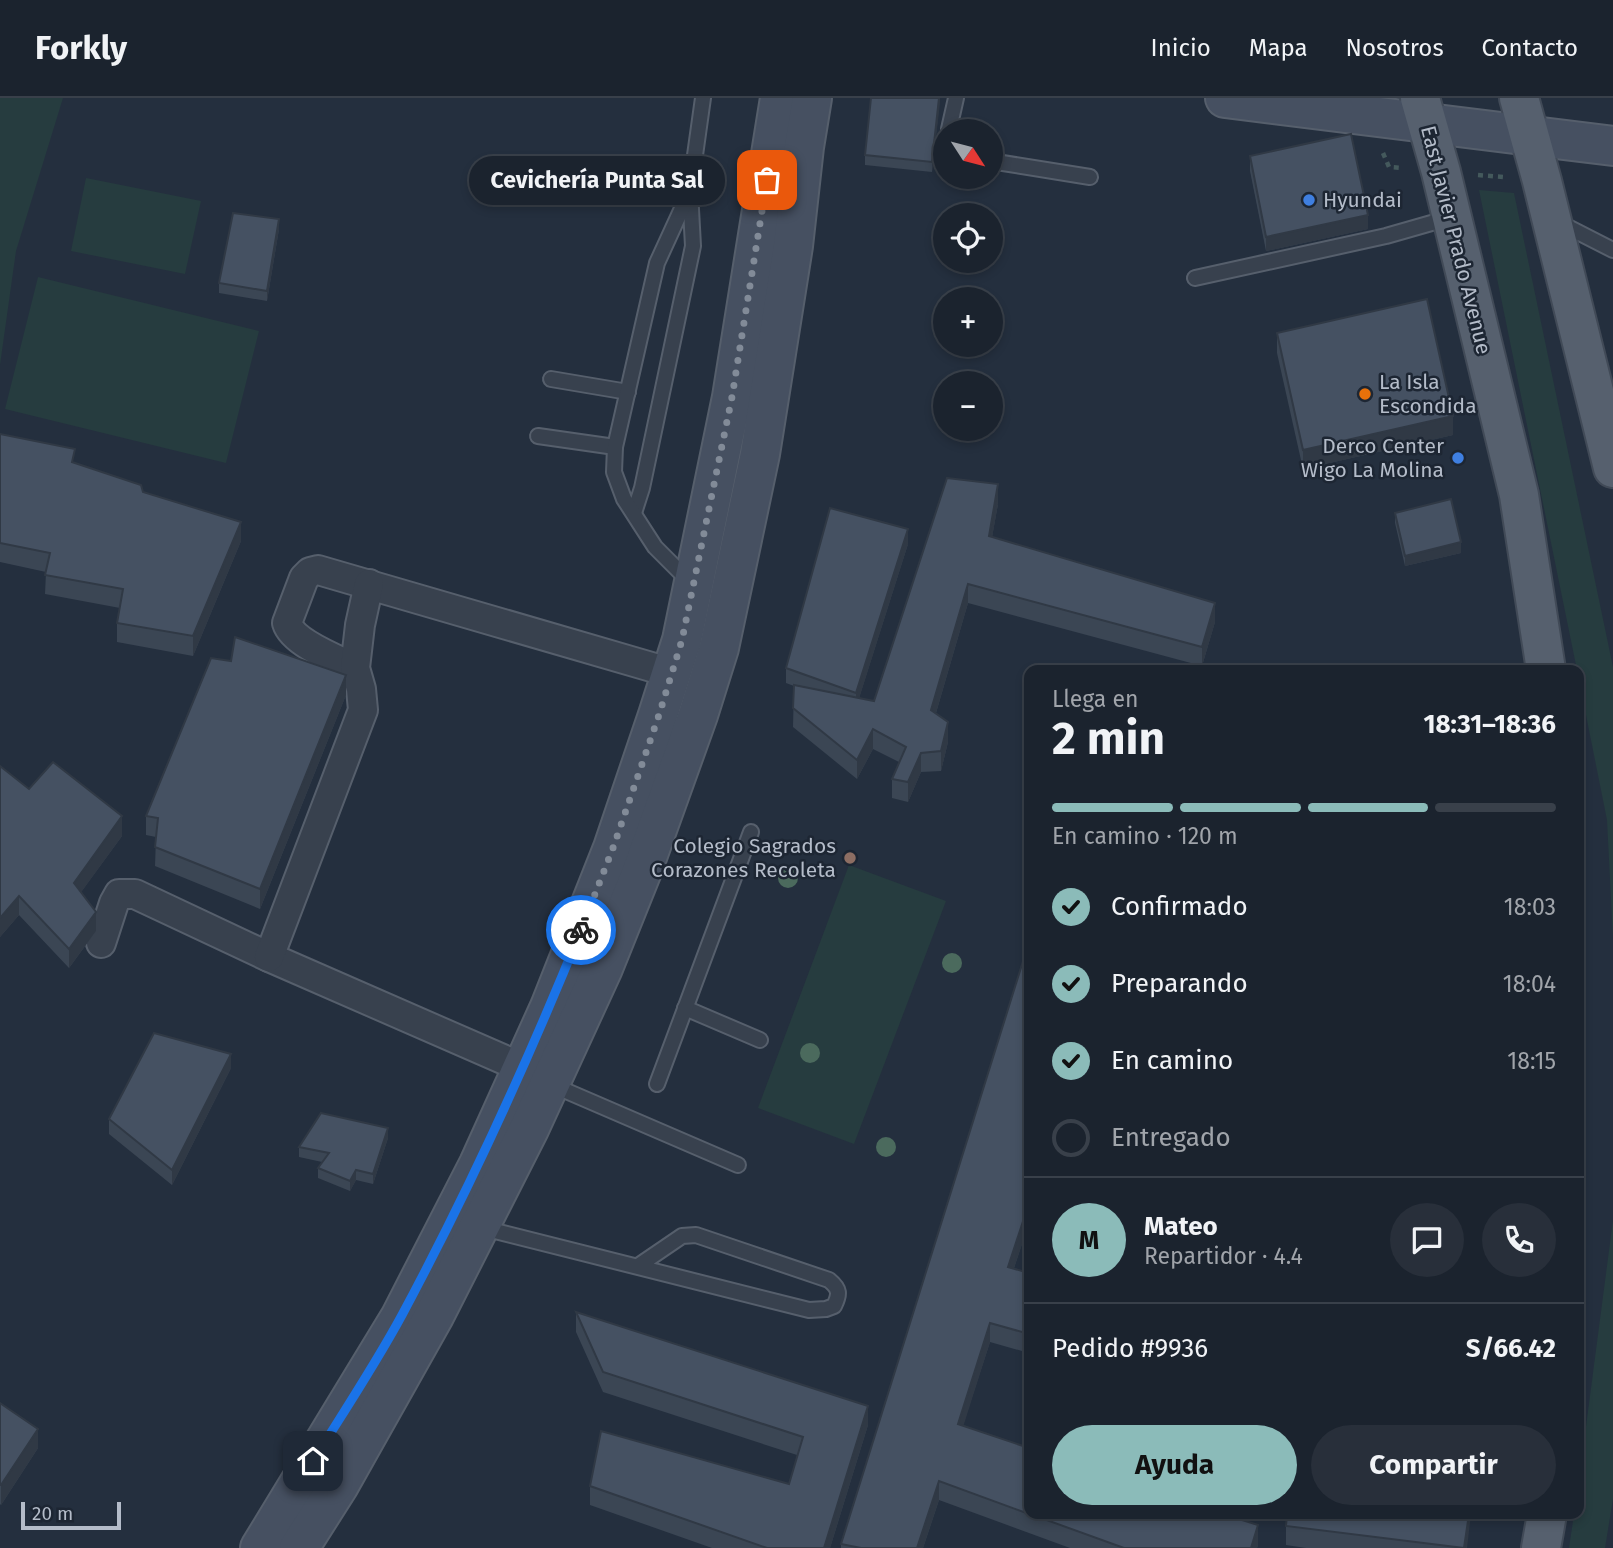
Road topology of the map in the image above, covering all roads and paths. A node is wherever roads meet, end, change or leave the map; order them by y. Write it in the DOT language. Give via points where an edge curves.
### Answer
graph roads {
  1 [pos="704,98"];
  2 [pos="780,98"];
  3 [pos="812,98"];
  4 [pos="956,98"];
  5 [pos="1519,98"];
  6 [pos="1248,99"];
  7 [pos="1424,111"];
  8 [pos="951,119"];
  9 [pos="1529,136"];
  10 [pos="1612,148"];
  11 [pos="1003,163"];
  12 [pos="1090,177"];
  13 [pos="690,191"];
  14 [pos="1452,217"];
  15 [pos="1550,218"];
  16 [pos="1613,250"];
  17 [pos="1195,278"];
  18 [pos="551,379"];
  19 [pos="628,392"];
  20 [pos="1607,414"];
  21 [pos="538,436"];
  22 [pos="615,447"];
  23 [pos="1613,468"];
  24 [pos="634,513"];
  25 [pos="369,584"];
  26 [pos="693,586"];
  27 [pos="1545,665"];
  28 [pos="355,668"];
  29 [pos="672,673"];
  30 [pos="751,832"];
  31 [pos="101,943"];
  32 [pos="269,957"];
  33 [pos="685,1008"];
  34 [pos="760,1040"];
  35 [pos="536,1076"];
  36 [pos="657,1084"];
  37 [pos="738,1164"];
  38 [pos="480,1227"];
  39 [pos="638,1266"];
  40 [pos="1546,1519"];
  41 [pos="260,1548"];
  42 [pos="299,1548"];
  43 [pos="1541,1548"];
  1 -- 13 [label="lane"];
  2 -- 26 [label="main road" via="732,397"];
  3 -- 35 [label="main road" via="760,454 719,648 642,871 603,968"];
  4 -- 8 [label="lane"];
  5 -- 9 [label="main road"];
  6 -- 7 [label="main road"];
  7 -- 9 [label="main road"];
  7 -- 14 [label="main road, East Javier Prado Avenue"];
  9 -- 10 [label="main road"];
  9 -- 15 [label="main road"];
  11 -- 12 [label="lane"];
  13 -- 19 [label="lane" via="657,262"];
  13 -- 24 [label="lane" via="693,246"];
  14 -- 17 [label="lane"];
  14 -- 27 [label="main road, East Javier Prado Avenue" via="1519,495"];
  15 -- 16 [label="lane"];
  15 -- 20 [label="main road"];
  18 -- 19 [label="lane"];
  19 -- 22 [label="lane"];
  20 -- 23 [label="main road"];
  21 -- 22 [label="lane"];
  22 -- 24 [label="lane" via="614,472"];
  24 -- 26 [label="lane" via="654,547"];
  25 -- 28 [label="street"];
  25 -- 28 [label="street" via="318,570 310,572 287,623 294,636"];
  25 -- 29 [label="street"];
  26 -- 29 [label="main road"];
  28 -- 32 [label="street" via="363,710"];
  29 -- 35 [label="main road" via="613,848 550,1007"];
  30 -- 33 [label="lane"];
  31 -- 32 [label="street" via="119,894 135,894"];
  32 -- 35 [label="street"];
  33 -- 34 [label="lane"];
  33 -- 36 [label="lane"];
  35 -- 37 [label="lane"];
  35 -- 38 [label="main road"];
  35 -- 41 [label="main road" via="479,1164 400,1318"];
  38 -- 39 [label="lane"];
  38 -- 42 [label="main road" via="339,1485"];
  39 -- 39 [label="lane" via="809,1310 834,1306 838,1292 829,1280 696,1235 682,1236"];
  40 -- 43 [label="main road"];
}
